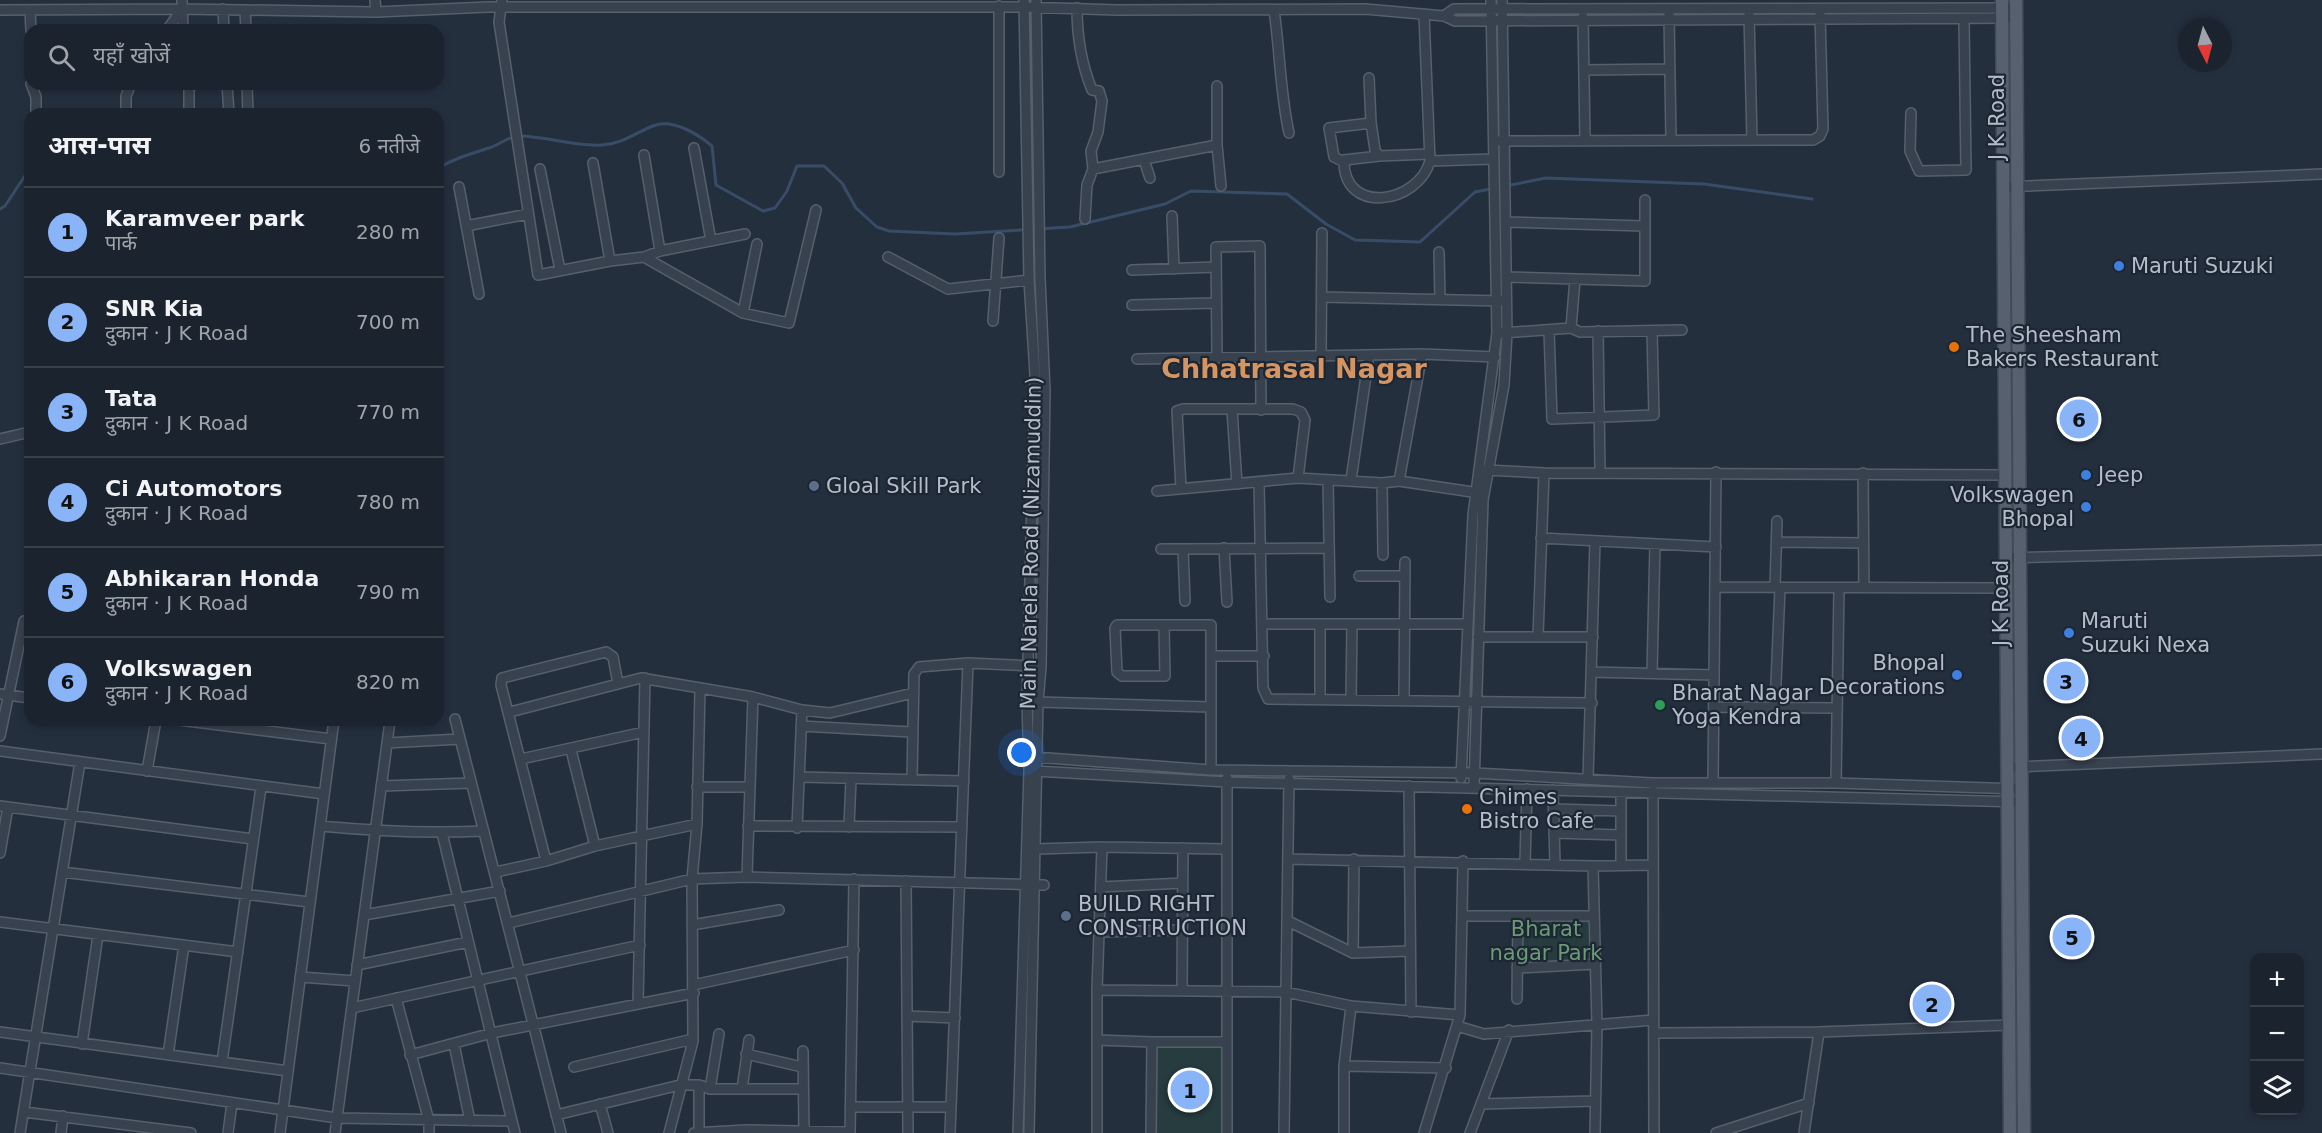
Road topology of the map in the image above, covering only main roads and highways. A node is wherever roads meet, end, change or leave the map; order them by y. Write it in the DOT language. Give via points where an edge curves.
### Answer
graph roads {
  1 [pos="2002,9"];
  2 [pos="2016,9"];
  3 [pos="2023,1015"];
  4 [pos="2009,1020"];
  5 [pos="2010,1133"];
  6 [pos="2024,1133"];
  1 -- 4 [label="main road, J K Road"];
  2 -- 3 [label="main road, J K Road"];
  3 -- 4 [label="main road"];
  3 -- 6 [label="main road, J K Road"];
  4 -- 5 [label="main road, J K Road"];
}
